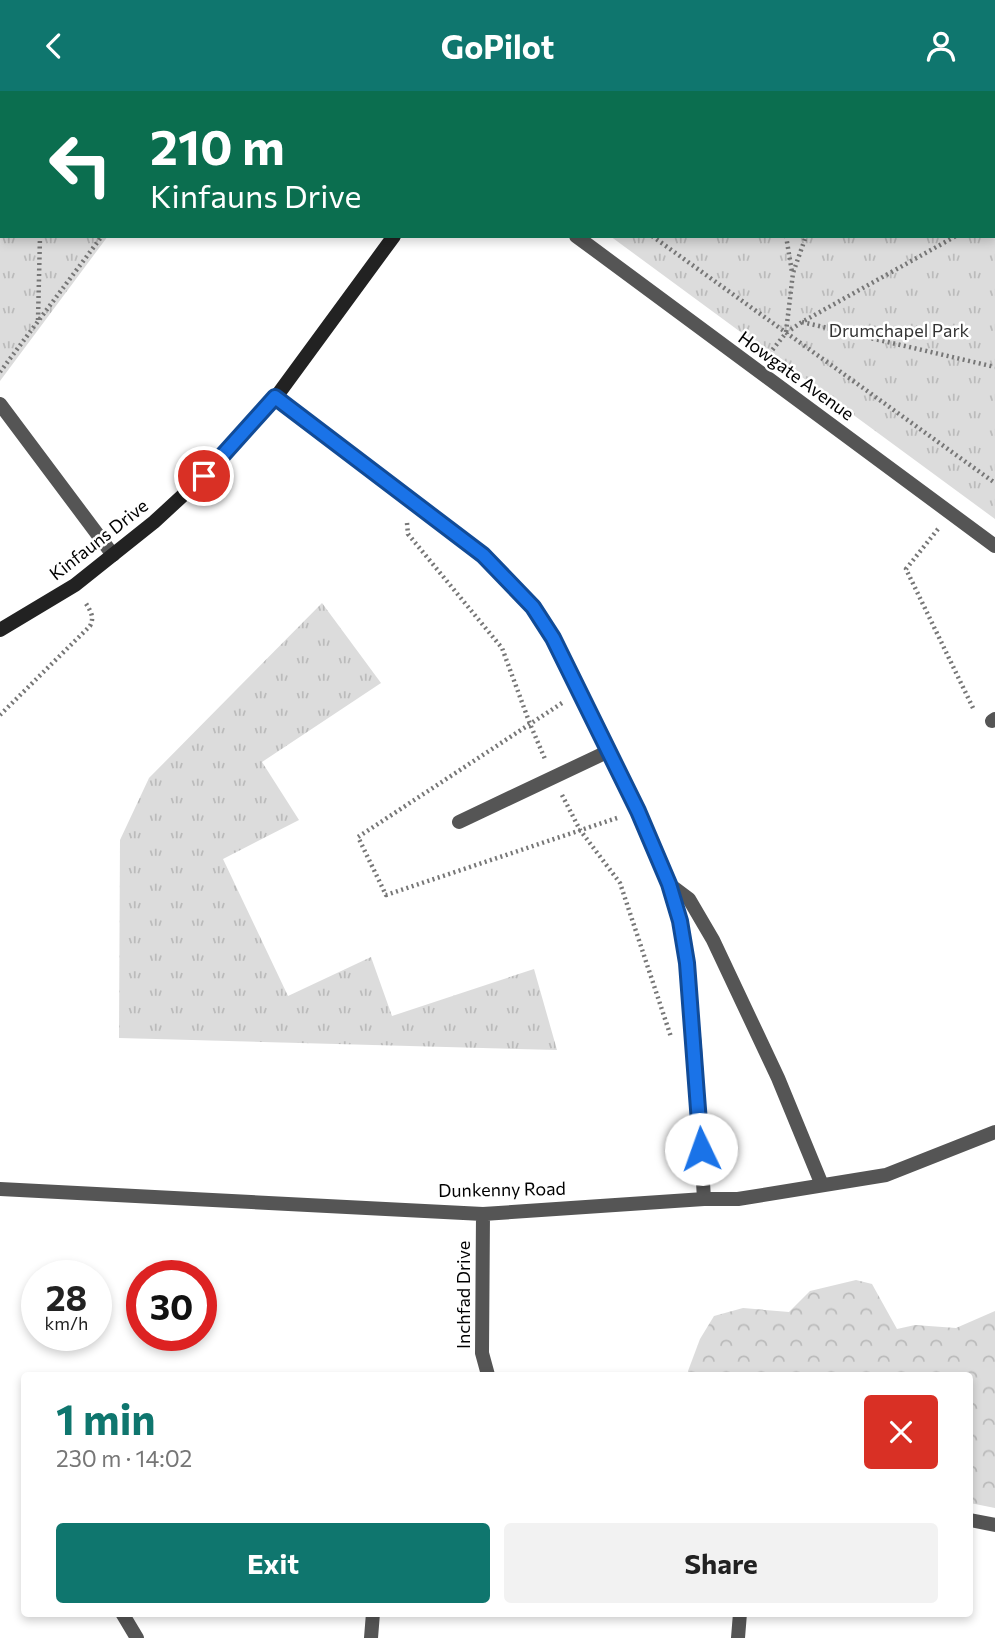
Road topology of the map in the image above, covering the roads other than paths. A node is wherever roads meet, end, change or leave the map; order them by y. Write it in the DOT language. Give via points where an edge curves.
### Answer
graph roads {
  1 [pos="393,238"];
  2 [pos="579,238"];
  3 [pos="275,397"];
  4 [pos="0,404"];
  5 [pos="995,546"];
  6 [pos="113,555"];
  7 [pos="0,630"];
  8 [pos="609,751"];
  9 [pos="459,822"];
  10 [pos="669,884"];
  11 [pos="995,1132"];
  12 [pos="822,1185"];
  13 [pos="0,1189"];
  14 [pos="704,1199"];
  15 [pos="483,1214"];
  16 [pos="487,1372"];
  17 [pos="973,1521"];
  18 [pos="995,1525"];
  19 [pos="124,1617"];
  20 [pos="373,1617"];
  21 [pos="740,1617"];
  22 [pos="137,1638"];
  23 [pos="371,1638"];
  24 [pos="738,1638"];
  1 -- 3 [label="street, Kinfauns Drive"];
  2 -- 5 [label="street, Howgate Avenue"];
  3 -- 6 [label="street, Kinfauns Drive" via="204,476"];
  3 -- 8 [label="street" via="510,580 553,638"];
  4 -- 6 [label="street"];
  6 -- 7 [label="street, Kinfauns Drive" via="75,585"];
  8 -- 9 [label="street"];
  8 -- 10 [label="street"];
  10 -- 12 [label="street" via="689,899 713,940"];
  10 -- 14 [label="street" via="687,963"];
  11 -- 12 [label="street, Dunkenny Road" via="886,1175"];
  12 -- 14 [label="street, Dunkenny Road" via="738,1199"];
  13 -- 15 [label="street, Dunkenny Road"];
  14 -- 15 [label="street, Dunkenny Road"];
  15 -- 16 [label="street, Inchfad Drive" via="482,1353"];
  17 -- 18 [label="street"];
  19 -- 22 [label="street"];
  20 -- 23 [label="street"];
  21 -- 24 [label="street"];
}
